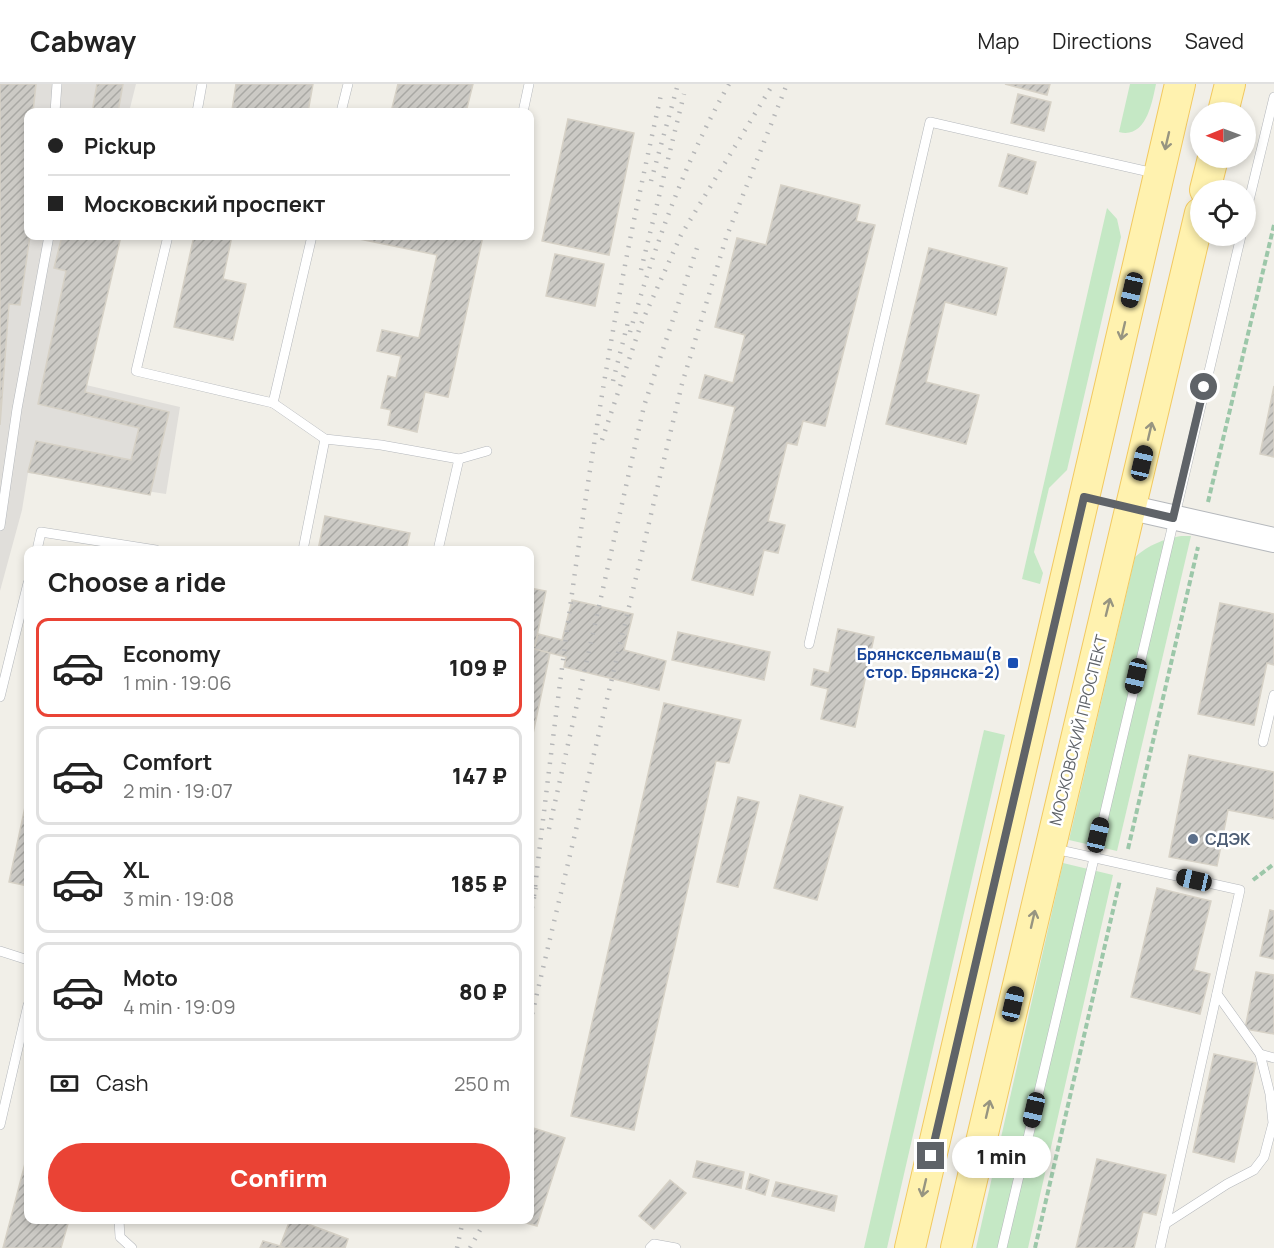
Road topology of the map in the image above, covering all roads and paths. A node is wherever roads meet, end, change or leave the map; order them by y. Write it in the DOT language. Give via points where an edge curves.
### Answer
graph roads {
  1 [pos="57,84"];
  2 [pos="202,84"];
  3 [pos="348,84"];
  4 [pos="529,84"];
  5 [pos="1180,84"];
  6 [pos="1230,84"];
  7 [pos="1274,97"];
  8 [pos="1226,102"];
  9 [pos="56,108"];
  10 [pos="198,108"];
  11 [pos="342,108"];
  12 [pos="524,108"];
  13 [pos="1159,174"];
  14 [pos="1254,180"];
  15 [pos="1274,225"];
  16 [pos="48,240"];
  17 [pos="167,240"];
  18 [pos="311,240"];
  19 [pos="1192,246"];
  20 [pos="1239,246"];
  21 [pos="273,403"];
  22 [pos="325,439"];
  23 [pos="487,451"];
  24 [pos="459,459"];
  25 [pos="1084,497"];
  26 [pos="1132,508"];
  27 [pos="1173,518"];
  28 [pos="1203,524"];
  29 [pos="0,526"];
  30 [pos="1274,540"];
  31 [pos="38,546"];
  32 [pos="130,546"];
  33 [pos="304,546"];
  34 [pos="439,546"];
  35 [pos="24,599"];
  36 [pos="809,644"];
  37 [pos="1274,695"];
  38 [pos="0,697"];
  39 [pos="1263,742"];
  40 [pos="1050,848"];
  41 [pos="1093,858"];
  42 [pos="1124,864"];
  43 [pos="1274,864"];
  44 [pos="1240,891"];
  45 [pos="0,951"];
  46 [pos="24,959"];
  47 [pos="1217,994"];
  48 [pos="24,1022"];
  49 [pos="1260,1054"];
  50 [pos="1274,1058"];
  51 [pos="0,1125"];
  52 [pos="119,1224"];
  53 [pos="1165,1224"];
  54 [pos="132,1248"];
  55 [pos="650,1248"];
  56 [pos="676,1248"];
  57 [pos="910,1248"];
  58 [pos="956,1248"];
  59 [pos="1002,1248"];
  60 [pos="1035,1248"];
  61 [pos="1160,1248"];
  1 -- 9 [label="lane"];
  2 -- 10 [label="lane"];
  3 -- 11 [label="lane"];
  4 -- 12 [label="lane"];
  5 -- 13 [label="main road, one-way"];
  6 -- 8 [label="main road"];
  7 -- 14 [label="lane"];
  13 -- 25 [label="main road, one-way"];
  13 -- 36 [label="lane" via="930,122"];
  15 -- 28 [label="path"];
  16 -- 29 [label="lane"];
  17 -- 21 [label="lane" via="136,371"];
  18 -- 21 [label="lane"];
  26 -- 19 [label="main road, МОСКОВСКИЙ ПРОСПЕКТ, one-way"];
  20 -- 27 [label="lane"];
  21 -- 22 [label="lane"];
  22 -- 24 [label="lane"];
  22 -- 33 [label="lane"];
  23 -- 24 [label="lane"];
  24 -- 34 [label="lane"];
  25 -- 26 [label="main road"];
  25 -- 57 [label="main road, one-way"];
  26 -- 27 [label="street"];
  40 -- 26 [label="main road, МОСКОВСКИЙ ПРОСПЕКТ, one-way"];
  27 -- 28 [label="street"];
  27 -- 41 [label="lane"];
  28 -- 30 [label="street"];
  28 -- 42 [label="path"];
  31 -- 32 [label="lane" via="41,532"];
  35 -- 38 [label="lane"];
  37 -- 39 [label="lane"];
  40 -- 41 [label="lane"];
  58 -- 40 [label="main road, МОСКОВСКИЙ ПРОСПЕКТ, one-way"];
  41 -- 42 [label="lane"];
  41 -- 59 [label="lane"];
  42 -- 44 [label="lane"];
  42 -- 60 [label="path"];
  43 -- 44 [label="path"];
  44 -- 47 [label="lane"];
  45 -- 46 [label="lane"];
  47 -- 49 [label="lane"];
  47 -- 53 [label="lane"];
  48 -- 51 [label="lane"];
  49 -- 50 [label="lane"];
  49 -- 53 [label="lane" via="1273,1123 1264,1157 1254,1170"];
  52 -- 54 [label="lane" via="120,1237"];
  53 -- 61 [label="lane"];
  55 -- 56 [label="lane" via="654,1244"];
}
